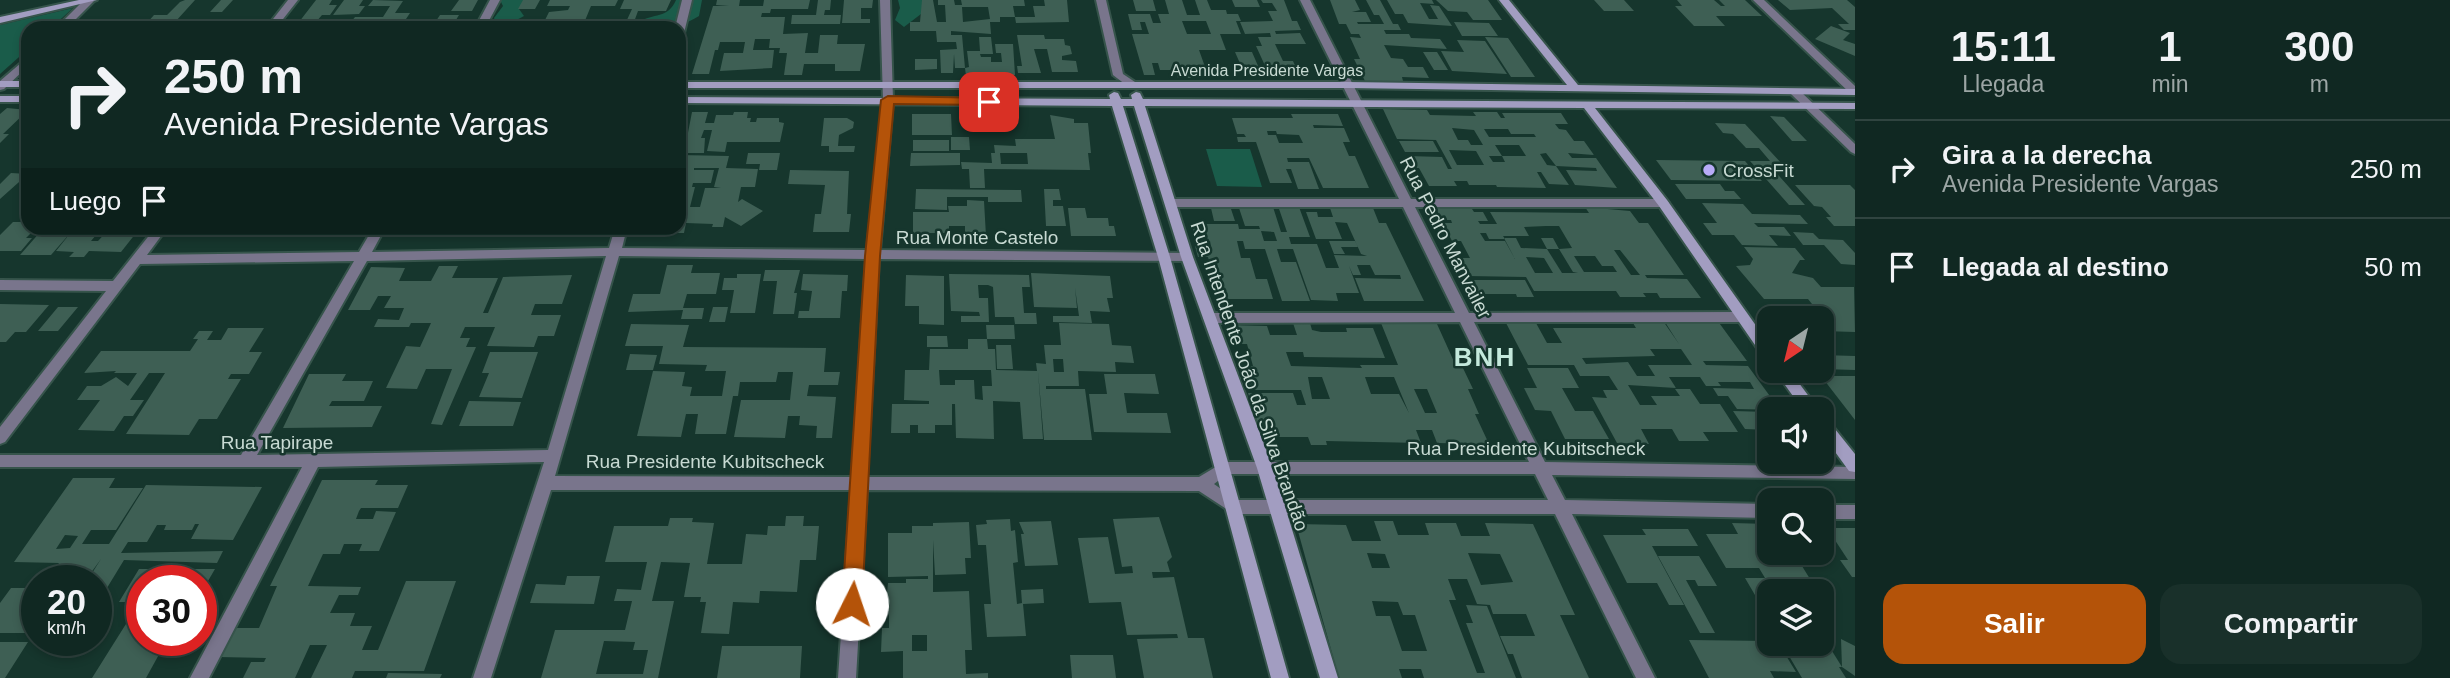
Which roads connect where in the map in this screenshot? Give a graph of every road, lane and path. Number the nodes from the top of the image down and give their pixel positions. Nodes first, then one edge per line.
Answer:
1 (90, 0) edge
2 (293, 0) edge
3 (495, 0) edge
4 (687, 0) edge
5 (885, 0) edge
6 (1101, 0) edge
7 (1305, 0) edge
8 (1504, 0) edge
9 (1758, 0) edge
10 (0, 20) edge
11 (68, 21) edge
12 (276, 21) edge
13 (484, 21) edge
14 (682, 21) edge
15 (21, 66) edge
16 (1115, 81) junction
17 (21, 84) edge
18 (888, 84) junction
19 (1, 85) edge
20 (686, 85) edge
21 (1348, 85) junction
22 (1134, 86) junction
23 (1576, 89) junction
24 (1795, 92) junction
25 (1855, 92) edge
26 (0, 99) edge
27 (21, 99) edge
28 (686, 100) edge
29 (888, 100) junction
30 (1357, 102) junction
31 (1116, 103) junction
32 (1139, 103) junction
33 (1588, 106) junction
34 (1855, 106) edge
35 (1812, 107) junction
36 (1855, 150) edge
37 (1171, 203) junction
38 (1407, 203) junction
39 (1663, 203) junction
40 (156, 235) edge
41 (374, 235) edge
42 (619, 235) edge
43 (613, 252) junction
44 (873, 256) junction
45 (360, 257) junction
46 (1164, 257) junction
47 (1187, 257) junction
48 (137, 260) junction
49 (0, 285) edge
50 (117, 286) junction
51 (1464, 316) junction
52 (1740, 317) junction
53 (1210, 318) junction
54 (1757, 339) edge
55 (1791, 383) edge
56 (1802, 397) edge
57 (0, 438) edge
58 (1834, 438) edge
59 (554, 456) junction
60 (0, 461) edge
61 (245, 461) junction
62 (313, 461) junction
63 (1855, 466) edge
64 (1224, 468) junction
65 (1265, 468) junction
66 (1542, 468) junction
67 (1855, 472) edge
68 (859, 482) junction
69 (544, 483) junction
70 (1202, 484) junction
71 (1277, 506) junction
72 (1234, 507) junction
73 (1561, 507) junction
74 (1757, 511) edge
75 (1834, 512) edge
76 (1855, 512) edge
77 (199, 678) edge
78 (482, 678) edge
79 (847, 678) edge
80 (1280, 678) edge
81 (1329, 678) edge
82 (1646, 678) edge

1 - 10 main road
1 - 11 street
2 - 12 street
3 - 13 street
4 - 14 street
5 - 18 street
6 - 16 street
7 - 21 street, Rua Pedro Manvailer
8 - 23 main road
9 - 25 street
15 - 19 street
16 - 18 main road, Avenida Presidente Vargas
16 - 22 main road, Avenida Presidente Vargas
16 - 31 main road
17 - 19 main road
18 - 20 main road, Avenida Presidente Vargas
18 - 29 street
21 - 22 main road, Avenida Presidente Vargas
21 - 23 main road, Avenida Presidente Vargas
21 - 30 street, Rua Pedro Manvailer
22 - 32 main road, Rua Intendente João da Silva Brandão
23 - 24 main road, Avenida Presidente Vargas
23 - 33 main road
24 - 25 main road, Avenida Presidente Vargas
24 - 35 street
26 - 27 main road
28 - 29 main road, Avenida Presidente Vargas
29 - 31 main road, Avenida Presidente Vargas
29 - 44 street
30 - 32 main road, Avenida Presidente Vargas
30 - 33 main road, Avenida Presidente Vargas
30 - 38 street, Rua Pedro Manvailer
31 - 32 main road, Avenida Presidente Vargas
31 - 46 main road
32 - 37 main road, Rua Intendente João da Silva Brandão
33 - 35 main road, Avenida Presidente Vargas
33 - 39 main road
34 - 35 main road, Avenida Presidente Vargas
35 - 36 street
37 - 38 street
37 - 47 main road, Rua Intendente João da Silva Brandão
38 - 39 street
38 - 51 street, Rua Pedro Manvailer
39 - 52 main road
40 - 48 street
41 - 45 street
42 - 43 street
43 - 44 street, Rua Monte Castelo
43 - 45 street, Rua Monte Castelo
43 - 59 street
44 - 46 street, Rua Monte Castelo
44 - 68 street
45 - 48 street, Rua Monte Castelo
45 - 61 street
46 - 47 street, Rua Monte Castelo
46 - 64 main road
47 - 53 main road, Rua Intendente João da Silva Brandão
48 - 50 street
49 - 50 street
50 - 57 street
51 - 52 street
51 - 53 street
51 - 66 street, Rua Pedro Manvailer
52 - 54 main road
53 - 65 main road, Rua Intendente João da Silva Brandão
55 - 56 main road
58 - 63 main road
59 - 62 street, Rua Tapirape
59 - 69 street
60 - 61 street, Rua Tapirape
61 - 62 street, Rua Tapirape
62 - 77 street
64 - 65 street, Rua Presidente Kubitscheck
64 - 70 street
64 - 72 main road
65 - 66 street, Rua Presidente Kubitscheck
65 - 71 main road, Rua Intendente João da Silva Brandão
66 - 67 street, Rua Presidente Kubitscheck
66 - 73 street, Rua Pedro Manvailer
68 - 69 street, Rua Presidente Kubitscheck
68 - 70 street, Rua Presidente Kubitscheck
68 - 79 street
69 - 78 street
70 - 72 street
71 - 72 street
71 - 73 street
71 - 81 main road, Rua Intendente João da Silva Brandão
72 - 80 main road
73 - 74 street
73 - 82 street, Rua Pedro Manvailer
75 - 76 street

